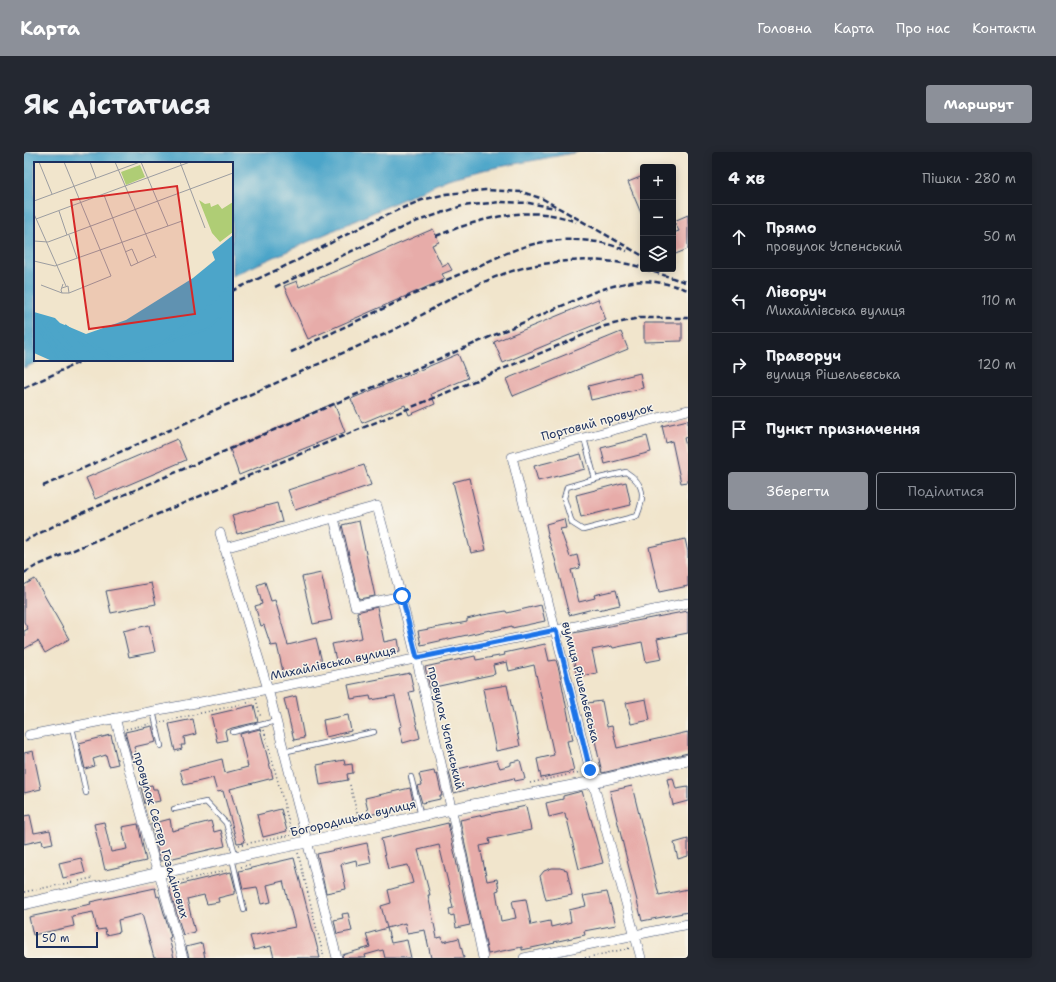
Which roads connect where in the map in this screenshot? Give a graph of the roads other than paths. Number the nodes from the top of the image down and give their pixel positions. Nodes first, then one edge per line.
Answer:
1 (688, 410) edge
2 (584, 438) junction
3 (512, 457) joint
4 (595, 479) junction
5 (334, 518) junction
6 (220, 533) dead end
7 (224, 548) junction
8 (402, 596) junction
9 (688, 603) edge
10 (556, 630) junction
11 (417, 658) junction
12 (268, 689) junction
13 (153, 711) junction
14 (115, 718) junction
15 (276, 722) junction
16 (72, 727) junction
17 (233, 732) dead end
18 (374, 732) dead end
19 (29, 736) dead end
20 (161, 746) dead end
21 (284, 752) junction
22 (688, 760) edge
23 (411, 777) dead end
24 (593, 782) junction
25 (86, 794) dead end
26 (452, 809) junction
27 (174, 810) dead end
28 (421, 816) junction
29 (307, 842) junction
30 (234, 858) junction
31 (160, 873) junction
32 (24, 904) edge
33 (244, 910) dead end
34 (688, 924) edge
35 (635, 935) junction
36 (183, 958) edge
37 (337, 958) edge
38 (483, 958) edge
39 (524, 958) edge
40 (641, 958) edge

1 - 2 street, Портовий провулок
2 - 3 street, Портовий провулок
2 - 4 lane
3 - 10 street, вулиця Рішельєвська
4 - 4 lane
5 - 7 street
5 - 8 street, провулок Успенський
5 - 8 street
6 - 7 street
7 - 12 street
8 - 11 street, провулок Успенський
9 - 10 street, Михайлівська вулиця
10 - 11 street, Михайлівська вулиця
10 - 24 street, вулиця Рішельєвська
11 - 12 street, Михайлівська вулиця
11 - 26 street, провулок Успенський
12 - 13 street, Михайлівська вулиця
12 - 15 street
13 - 14 street, Михайлівська вулиця
13 - 20 lane
14 - 16 street, Михайлівська вулиця
14 - 31 street, провулок Сестер Гозадінових
15 - 17 lane
15 - 21 street
16 - 19 street, Михайлівська вулиця
16 - 25 lane
18 - 21 lane
21 - 29 street
22 - 24 street, Богородицька вулиця
23 - 28 lane
24 - 26 street, Богородицька вулиця
24 - 35 street, вулиця Рішельєвська
26 - 28 street, Богородицька вулиця
26 - 38 street, провулок Успенський
27 - 30 lane
28 - 29 street, Богородицька вулиця
29 - 30 street, Богородицька вулиця
29 - 37 street
30 - 31 street, Богородицька вулиця
30 - 33 lane
31 - 32 street, Богородицька вулиця
31 - 36 street, провулок Сестер Гозадінових
34 - 35 street
35 - 39 street
35 - 40 street, вулиця Рішельєвська

